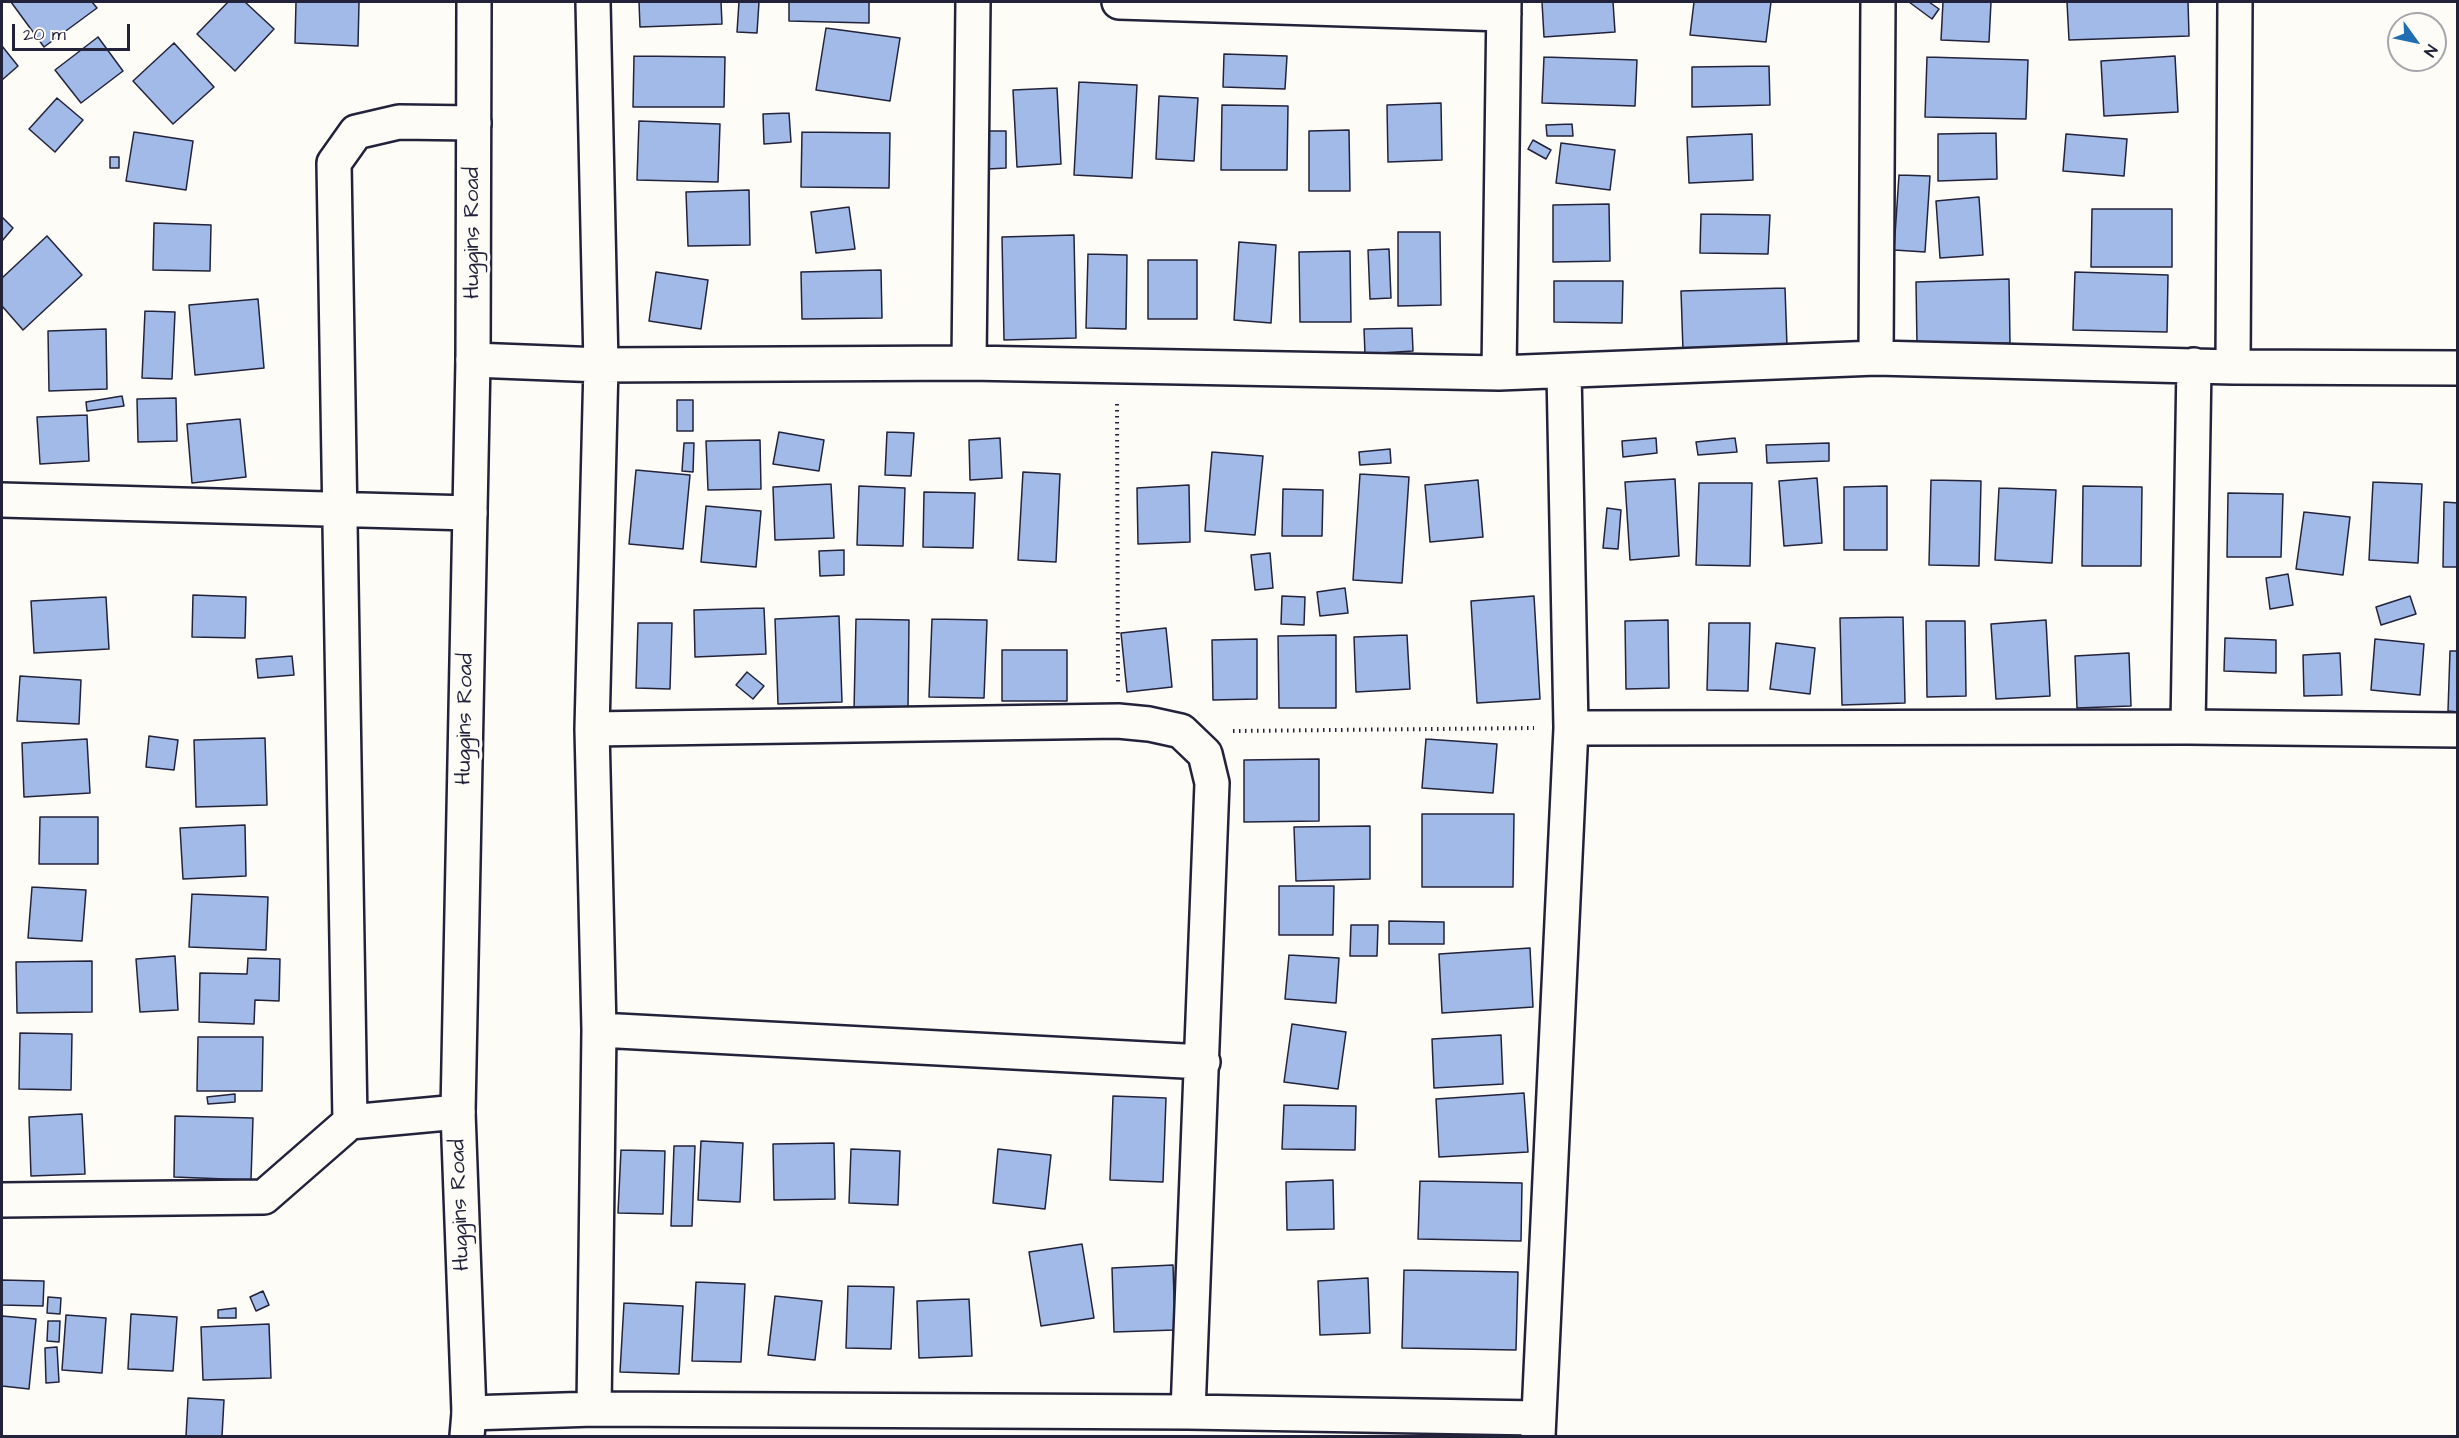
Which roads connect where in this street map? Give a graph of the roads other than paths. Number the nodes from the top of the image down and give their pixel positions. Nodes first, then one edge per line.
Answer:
1 (474, 2) edge
2 (593, 2) edge
3 (973, 2) edge
4 (1119, 2) edge
5 (1878, 2) edge
6 (2235, 2) edge
7 (1504, 8) edge
8 (474, 123) junction
9 (1876, 358) junction
10 (473, 360) junction
11 (969, 363) junction
12 (601, 365) junction
13 (2194, 365) junction
14 (2233, 367) junction
15 (2457, 368) edge
16 (1564, 371) junction
17 (1499, 373) junction
18 (2, 500) edge
19 (340, 510) junction
20 (470, 513) junction
21 (2188, 727) junction
22 (1571, 728) junction
23 (592, 729) junction
24 (2457, 730) edge
25 (598, 1030) junction
26 (1203, 1062) junction
27 (458, 1112) junction
28 (350, 1122) junction
29 (2, 1200) edge
30 (594, 1409) junction
31 (1188, 1412) junction
32 (468, 1425) edge
33 (1537, 1427) edge

1 - 8 street, Huggins Road
2 - 12 street
3 - 11 street
4 - 7 street
5 - 9 street
6 - 14 street
7 - 17 street
8 - 10 street, Huggins Road
8 - 19 street
9 - 13 street
9 - 16 street
10 - 12 street
10 - 20 street, Huggins Road
11 - 12 street
11 - 17 street
12 - 23 street
13 - 14 street
13 - 21 street
14 - 15 street
16 - 17 street
16 - 22 street
18 - 19 street
19 - 20 street
19 - 28 street
20 - 27 street, Huggins Road
21 - 22 street
21 - 24 street
22 - 33 street
23 - 25 street
23 - 26 street
25 - 26 street
25 - 30 street
26 - 31 street
27 - 28 street
27 - 32 street, Huggins Road
28 - 29 street
30 - 31 street
30 - 32 street
31 - 33 street

